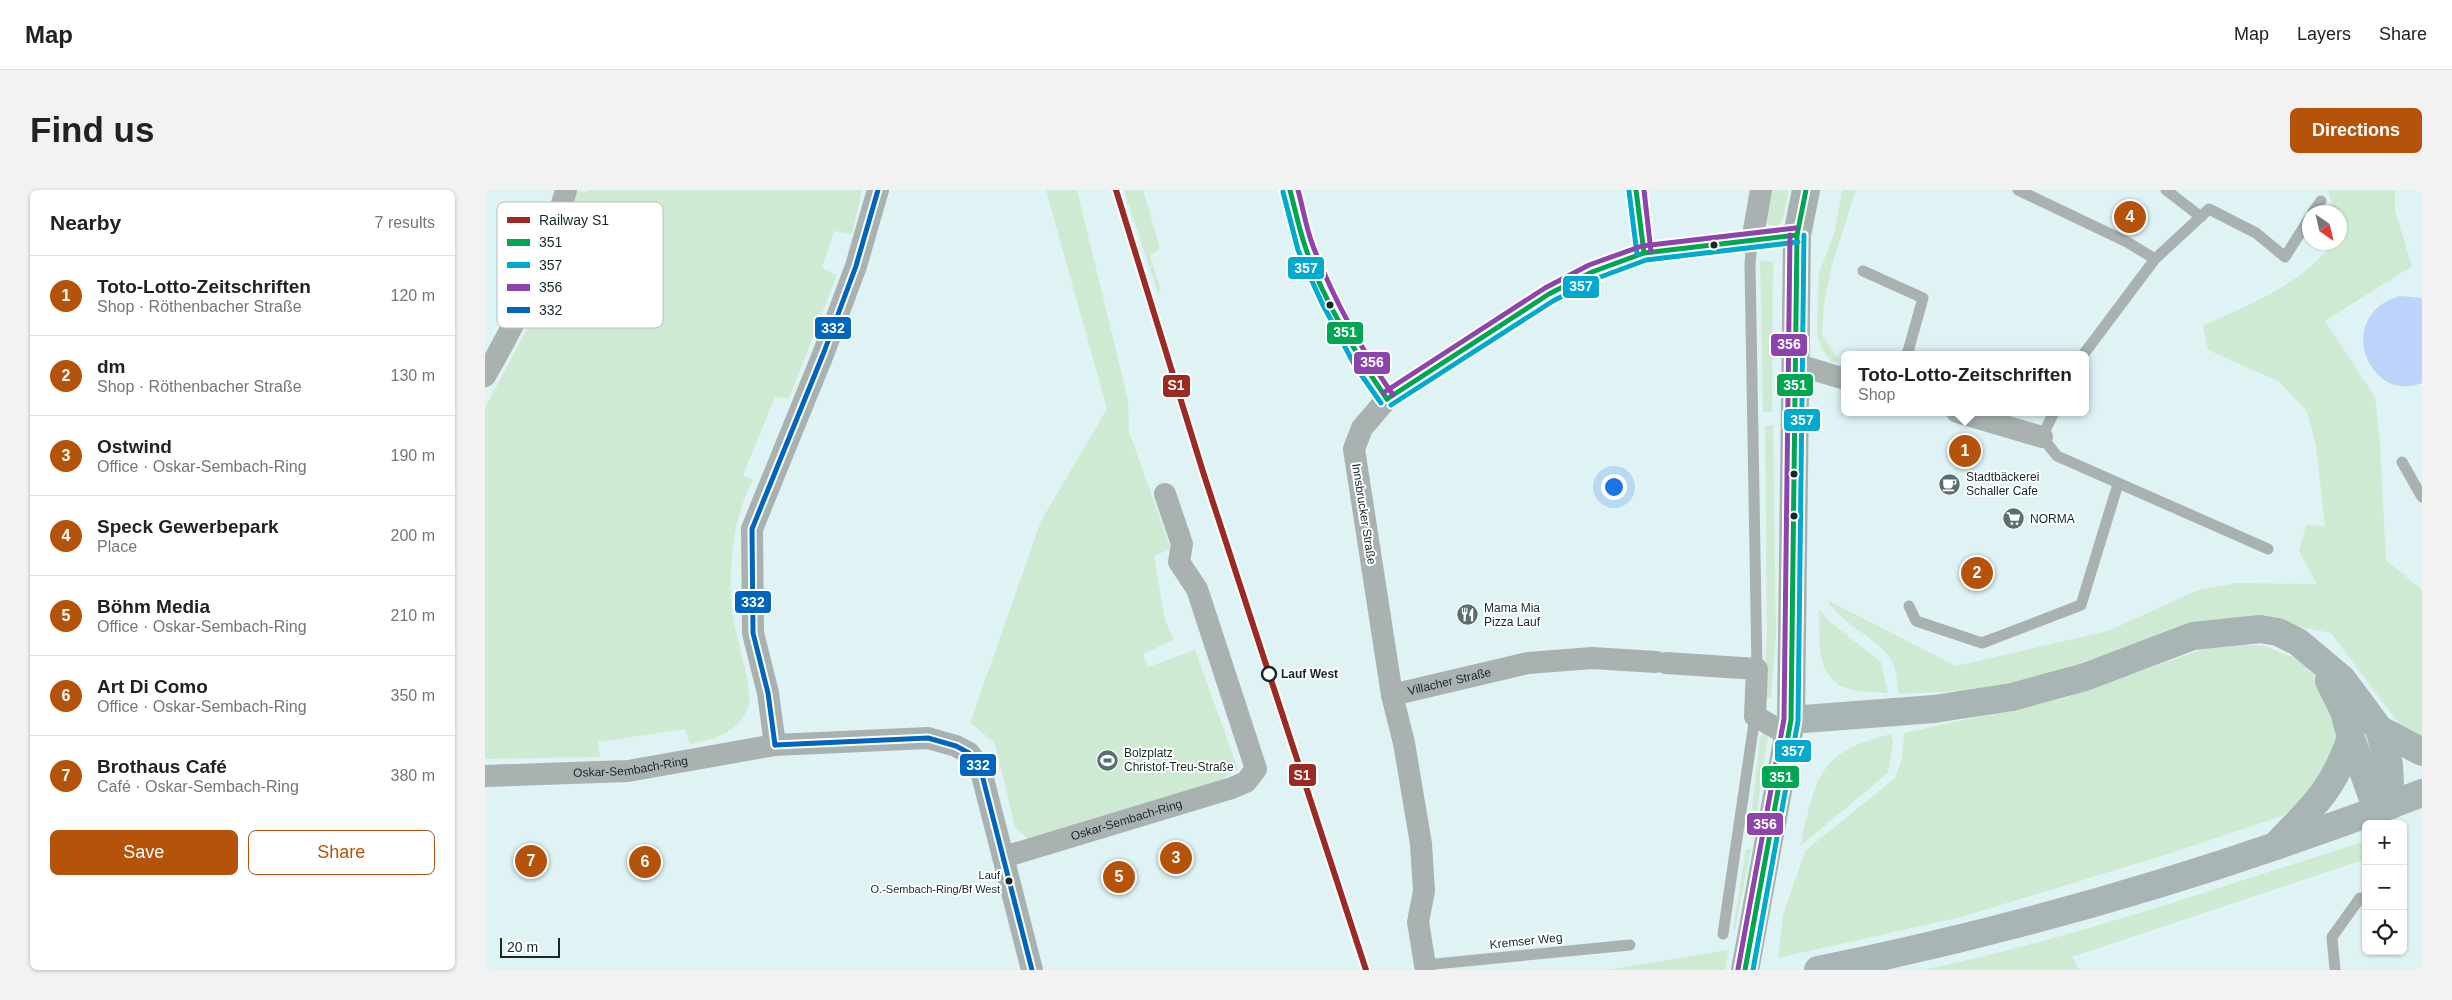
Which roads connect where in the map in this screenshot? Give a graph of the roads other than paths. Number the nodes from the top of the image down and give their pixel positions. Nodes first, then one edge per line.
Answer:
1 (566, 190) edge
2 (878, 190) edge
3 (1290, 190) edge
4 (1636, 190) edge
5 (1761, 190) edge
6 (1806, 190) edge
7 (2018, 190) edge
8 (2167, 190) edge
9 (2321, 201) dead end
10 (562, 202) edge
11 (2318, 205) edge
12 (2201, 217) junction
13 (2302, 230) edge
14 (1797, 235) junction
15 (1752, 241) junction
16 (1644, 253) junction
17 (2155, 260) junction
18 (1863, 272) dead end
19 (510, 328) edge
20 (1908, 351) edge
21 (2086, 351) edge
22 (1795, 364) junction
23 (485, 376) edge
24 (1841, 377) edge
25 (1387, 399) junction
26 (1971, 416) edge
27 (2052, 416) edge
28 (2042, 437) junction
29 (2402, 462) dead end
30 (2118, 484) junction
31 (1165, 494) dead end
32 (2422, 497) edge
33 (2268, 549) dead end
34 (1909, 606) dead end
35 (2315, 656) junction
36 (1757, 669) junction
37 (1392, 695) junction
38 (1755, 716) junction
39 (1790, 727) junction
40 (2379, 729) junction
41 (2351, 738) junction
42 (775, 746) junction
43 (2422, 752) edge
44 (485, 776) edge
45 (2422, 793) edge
46 (2384, 808) junction
47 (2275, 846) junction
48 (1004, 857) junction
49 (2361, 898) dead end
50 (1723, 934) dead end
51 (1630, 945) dead end
52 (1746, 961) edge
53 (1425, 965) joint
54 (1032, 970) edge
55 (1818, 970) edge
56 (2335, 970) edge

1 - 10 street
2 - 42 street
3 - 25 street
4 - 16 street
5 - 15 street
6 - 14 main road
7 - 17 lane
8 - 12 lane
9 - 11 lane
12 - 13 lane
12 - 17 lane
14 - 15 street, Innsbrucker Straße
14 - 22 main road
15 - 16 street, Innsbrucker Straße
15 - 36 lane
16 - 25 street, Innsbrucker Straße
17 - 21 lane
18 - 20 lane
19 - 23 street
22 - 24 street
22 - 39 main road
25 - 37 street, Innsbrucker Straße
26 - 28 street
27 - 28 lane
28 - 30 lane
29 - 32 lane
30 - 33 lane
30 - 34 lane
31 - 48 street, Oskar-Sembach-Ring
35 - 39 main road
35 - 40 main road
35 - 41 main road
36 - 37 street, Villacher Straße
36 - 38 street
37 - 53 street, Innsbrucker Straße
38 - 39 street
38 - 50 lane
39 - 52 main road
40 - 43 main road
40 - 46 main road
41 - 46 main road
41 - 47 main road
42 - 44 street, Oskar-Sembach-Ring
42 - 48 street, Oskar-Sembach-Ring
45 - 46 main road
46 - 47 main road
47 - 55 main road
48 - 54 street
49 - 56 lane
51 - 53 lane, Kremser Weg

